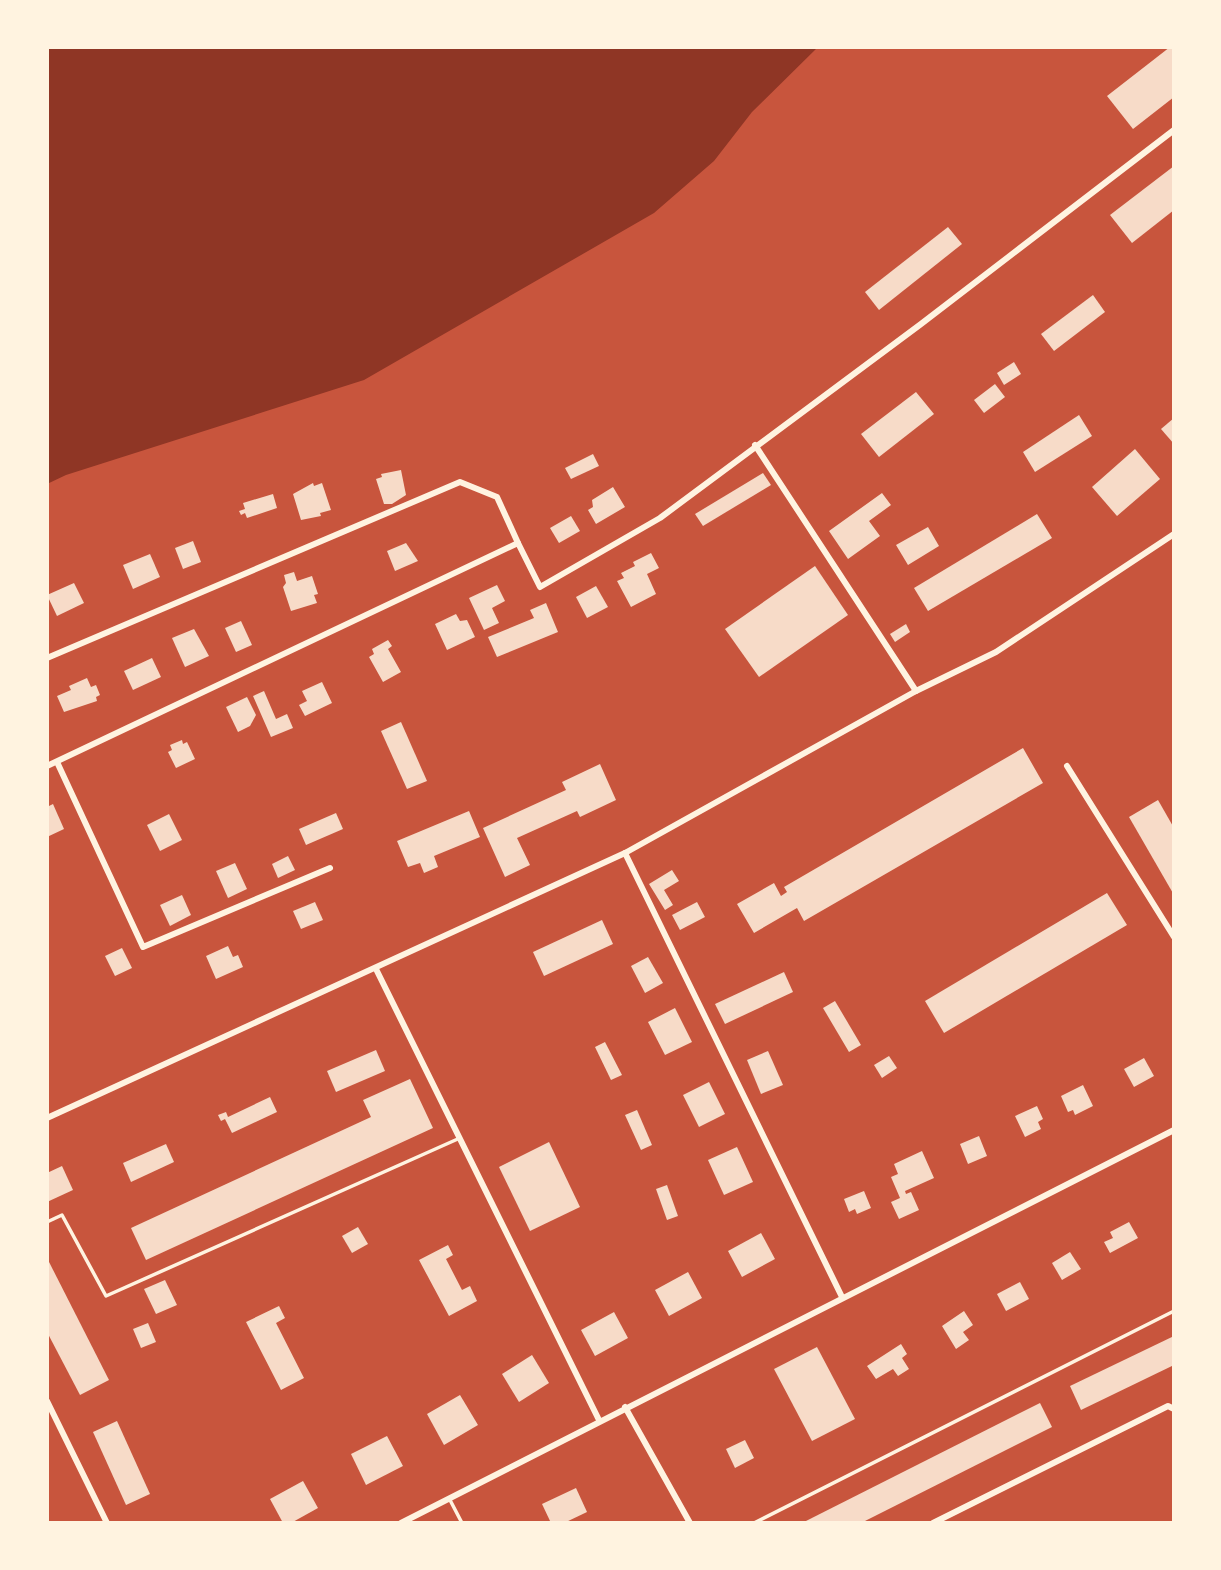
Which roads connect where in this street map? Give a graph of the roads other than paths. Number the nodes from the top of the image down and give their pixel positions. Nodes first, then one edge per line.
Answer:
1 (1174, 130) edge
2 (755, 444) junction
3 (1174, 534) edge
4 (518, 543) junction
5 (47, 658) edge
6 (916, 691) junction
7 (57, 762) junction
8 (47, 766) edge
9 (1068, 766) dead end
10 (625, 853) junction
11 (330, 868) dead end
12 (1174, 937) edge
13 (376, 969) junction
14 (47, 1118) edge
15 (1174, 1130) edge
16 (460, 1138) junction
17 (47, 1222) edge
18 (842, 1297) junction
19 (1174, 1311) edge
20 (47, 1401) edge
21 (625, 1407) junction
22 (1174, 1409) edge
23 (600, 1420) junction
24 (449, 1498) junction
25 (107, 1523) edge
26 (401, 1523) edge
27 (462, 1523) edge
28 (690, 1523) edge
29 (754, 1523) edge
30 (933, 1523) edge

1 - 2 street
2 - 4 street
2 - 6 street
3 - 6 street
4 - 5 street
4 - 7 street
6 - 10 street
7 - 8 street
7 - 11 street
9 - 12 street
10 - 13 street
10 - 18 street
13 - 14 street
13 - 16 street
15 - 18 street
16 - 17 lane
16 - 23 street
18 - 21 street
19 - 29 lane
20 - 25 street
21 - 23 street
21 - 28 street
22 - 30 street
23 - 24 street
24 - 26 street
24 - 27 lane

